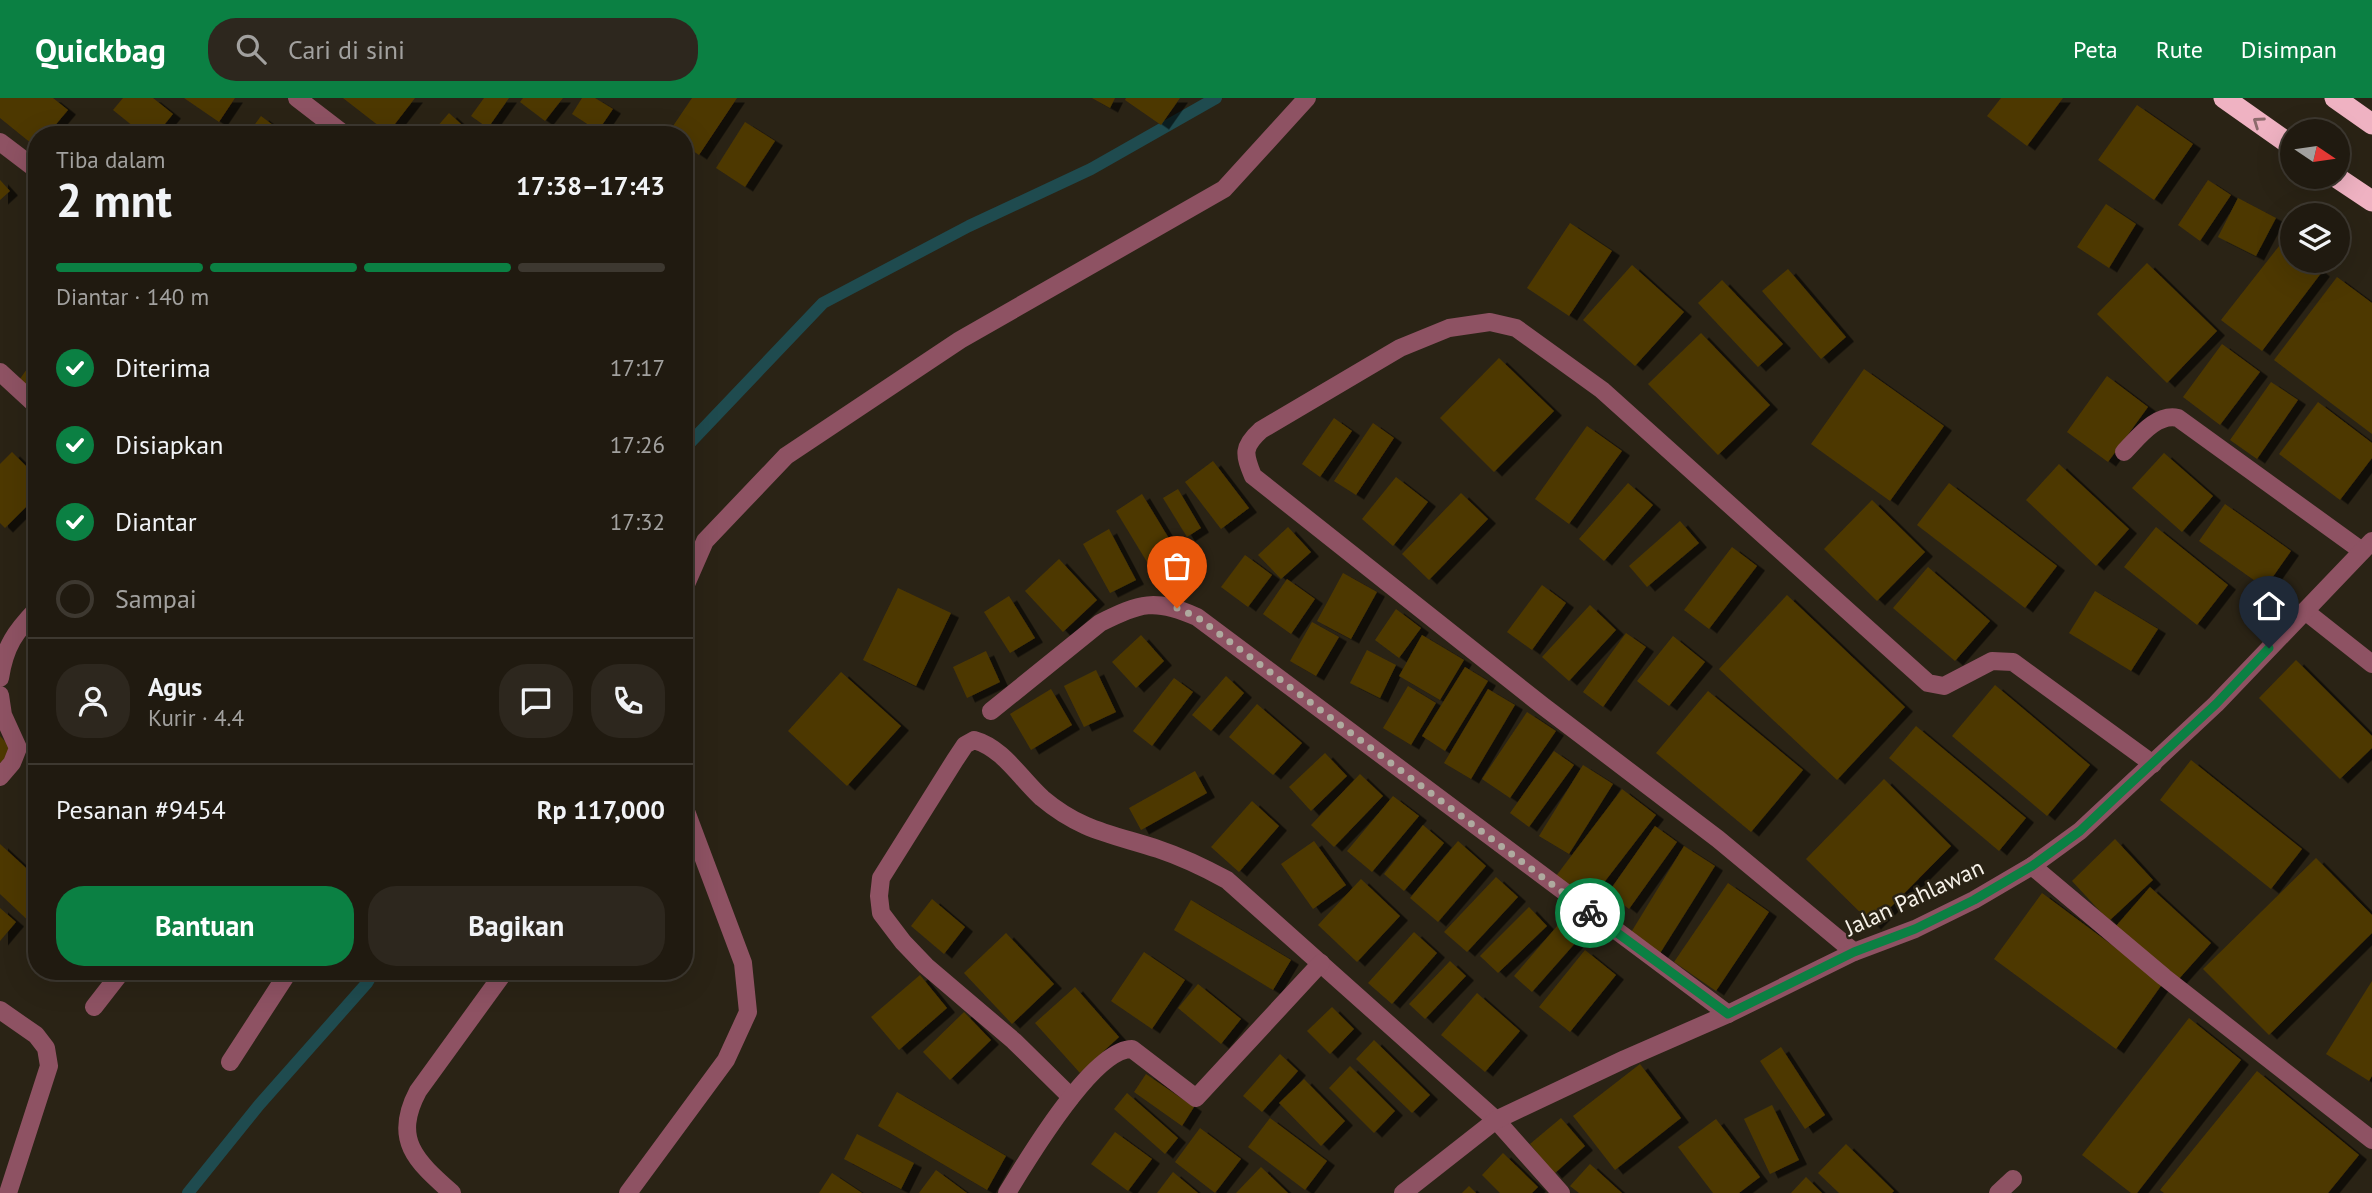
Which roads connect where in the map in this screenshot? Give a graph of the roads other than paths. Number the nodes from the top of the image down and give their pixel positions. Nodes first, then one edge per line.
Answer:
1 (297, 98) edge
2 (1307, 98) edge
3 (2224, 98) edge
4 (2336, 98) edge
5 (2372, 124) edge
6 (333, 126) edge
7 (2280, 138) edge
8 (0, 142) edge
9 (28, 163) edge
10 (2350, 186) edge
11 (2372, 201) edge
12 (0, 372) edge
13 (28, 398) edge
14 (2124, 452) dead end
15 (2367, 546) edge
16 (693, 568) edge
17 (2305, 611) junction
18 (28, 618) edge
19 (2372, 664) edge
20 (1, 669) edge
21 (0, 695) edge
22 (991, 711) dead end
23 (2153, 764) junction
24 (0, 777) edge
25 (693, 830) edge
26 (2032, 866) junction
27 (1854, 952) junction
28 (1321, 964) junction
29 (115, 980) edge
30 (283, 980) edge
31 (498, 980) edge
32 (94, 1007) dead end
33 (0, 1010) edge
34 (1728, 1014) junction
35 (230, 1062) dead end
36 (1071, 1097) junction
37 (1496, 1120) junction
38 (2372, 1140) edge
39 (2013, 1179) dead end
40 (8, 1193) edge
41 (452, 1193) edge
42 (628, 1193) edge
43 (1007, 1193) edge
44 (1403, 1193) edge
45 (1561, 1193) edge
46 (1998, 1193) edge

1 - 6 street
2 - 16 street
7 -> 3 highway
4 - 5 highway
8 - 9 street
10 - 11 highway
12 - 13 street
14 - 15 street
15 - 17 street, Jalan Pahlawan
17 - 19 street
17 - 23 street, Jalan Pahlawan
18 - 20 street
21 - 24 street
22 - 34 street
23 - 26 street, Jalan Pahlawan
23 - 27 street
25 - 42 street
26 - 27 street, Jalan Pahlawan
26 - 38 street
27 - 34 street, Jalan Pahlawan
28 - 36 street
28 - 36 street
28 - 37 street
29 - 32 street
30 - 35 street
31 - 41 street
33 - 40 street
34 - 37 street, Jalan Pahlawan
36 - 43 street
37 - 44 street, Jalan Pahlawan
37 - 45 street
39 - 46 street

